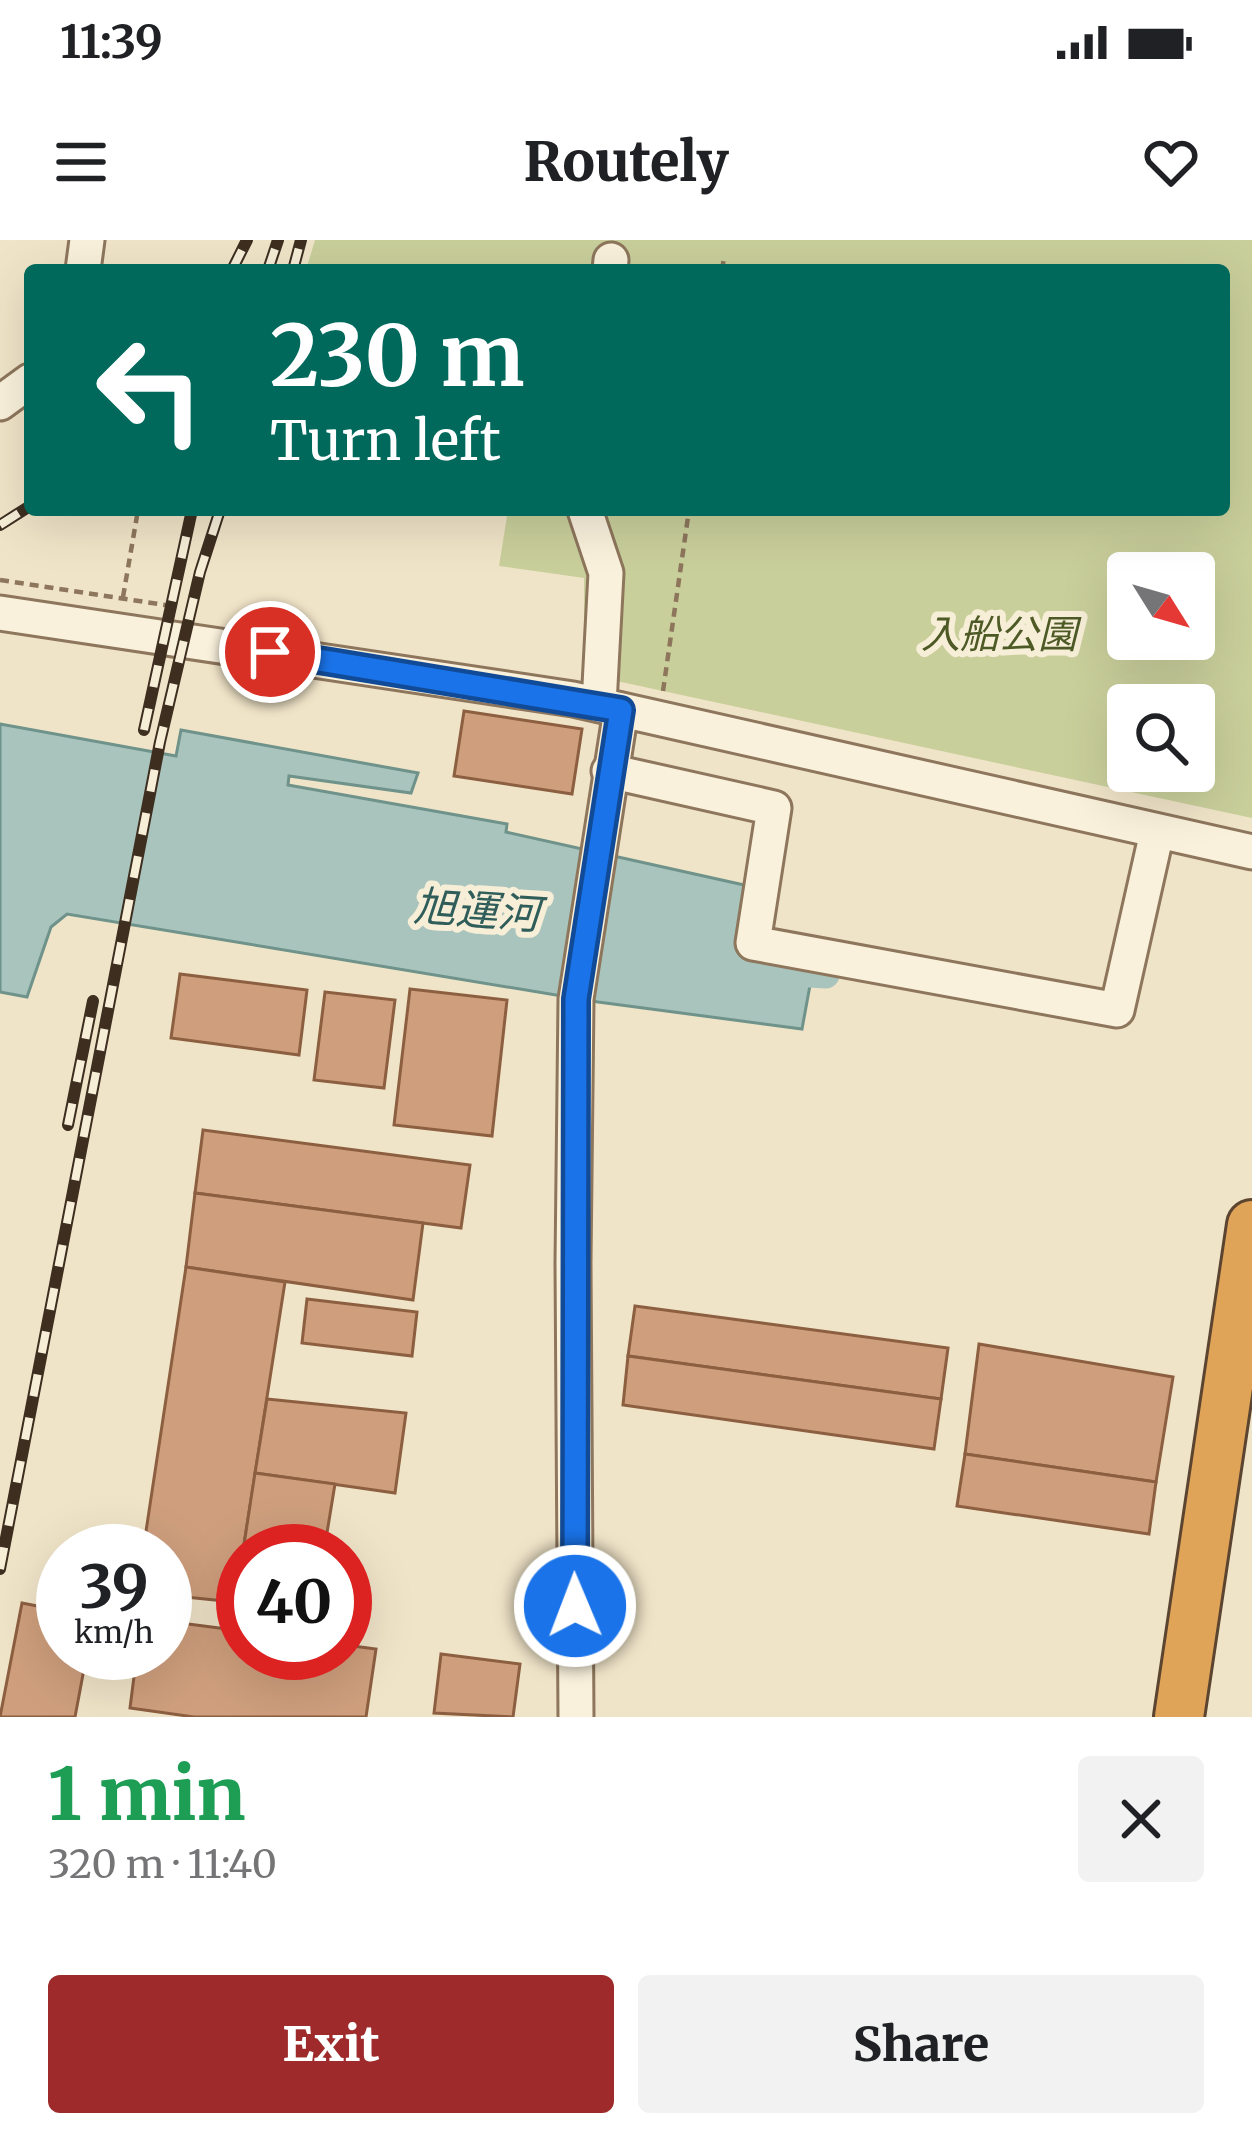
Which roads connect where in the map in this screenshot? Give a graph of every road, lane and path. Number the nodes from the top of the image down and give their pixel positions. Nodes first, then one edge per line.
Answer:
1 (724, 258) dead end
2 (723, 264) edge
3 (137, 516) edge
4 (587, 516) edge
5 (688, 516) edge
6 (123, 597) dead end
7 (0, 613) edge
8 (662, 697) dead end
9 (610, 707) junction
10 (609, 771) junction
11 (1156, 832) junction
12 (1252, 851) edge
13 (1252, 1225) edge
14 (576, 1717) edge
15 (1179, 1717) edge

1 - 2 path
3 - 6 path
4 - 9 street
5 - 8 path
7 - 9 street
9 - 10 street
9 - 11 street
10 - 11 street
10 - 14 street
11 - 12 street
13 - 15 highway

